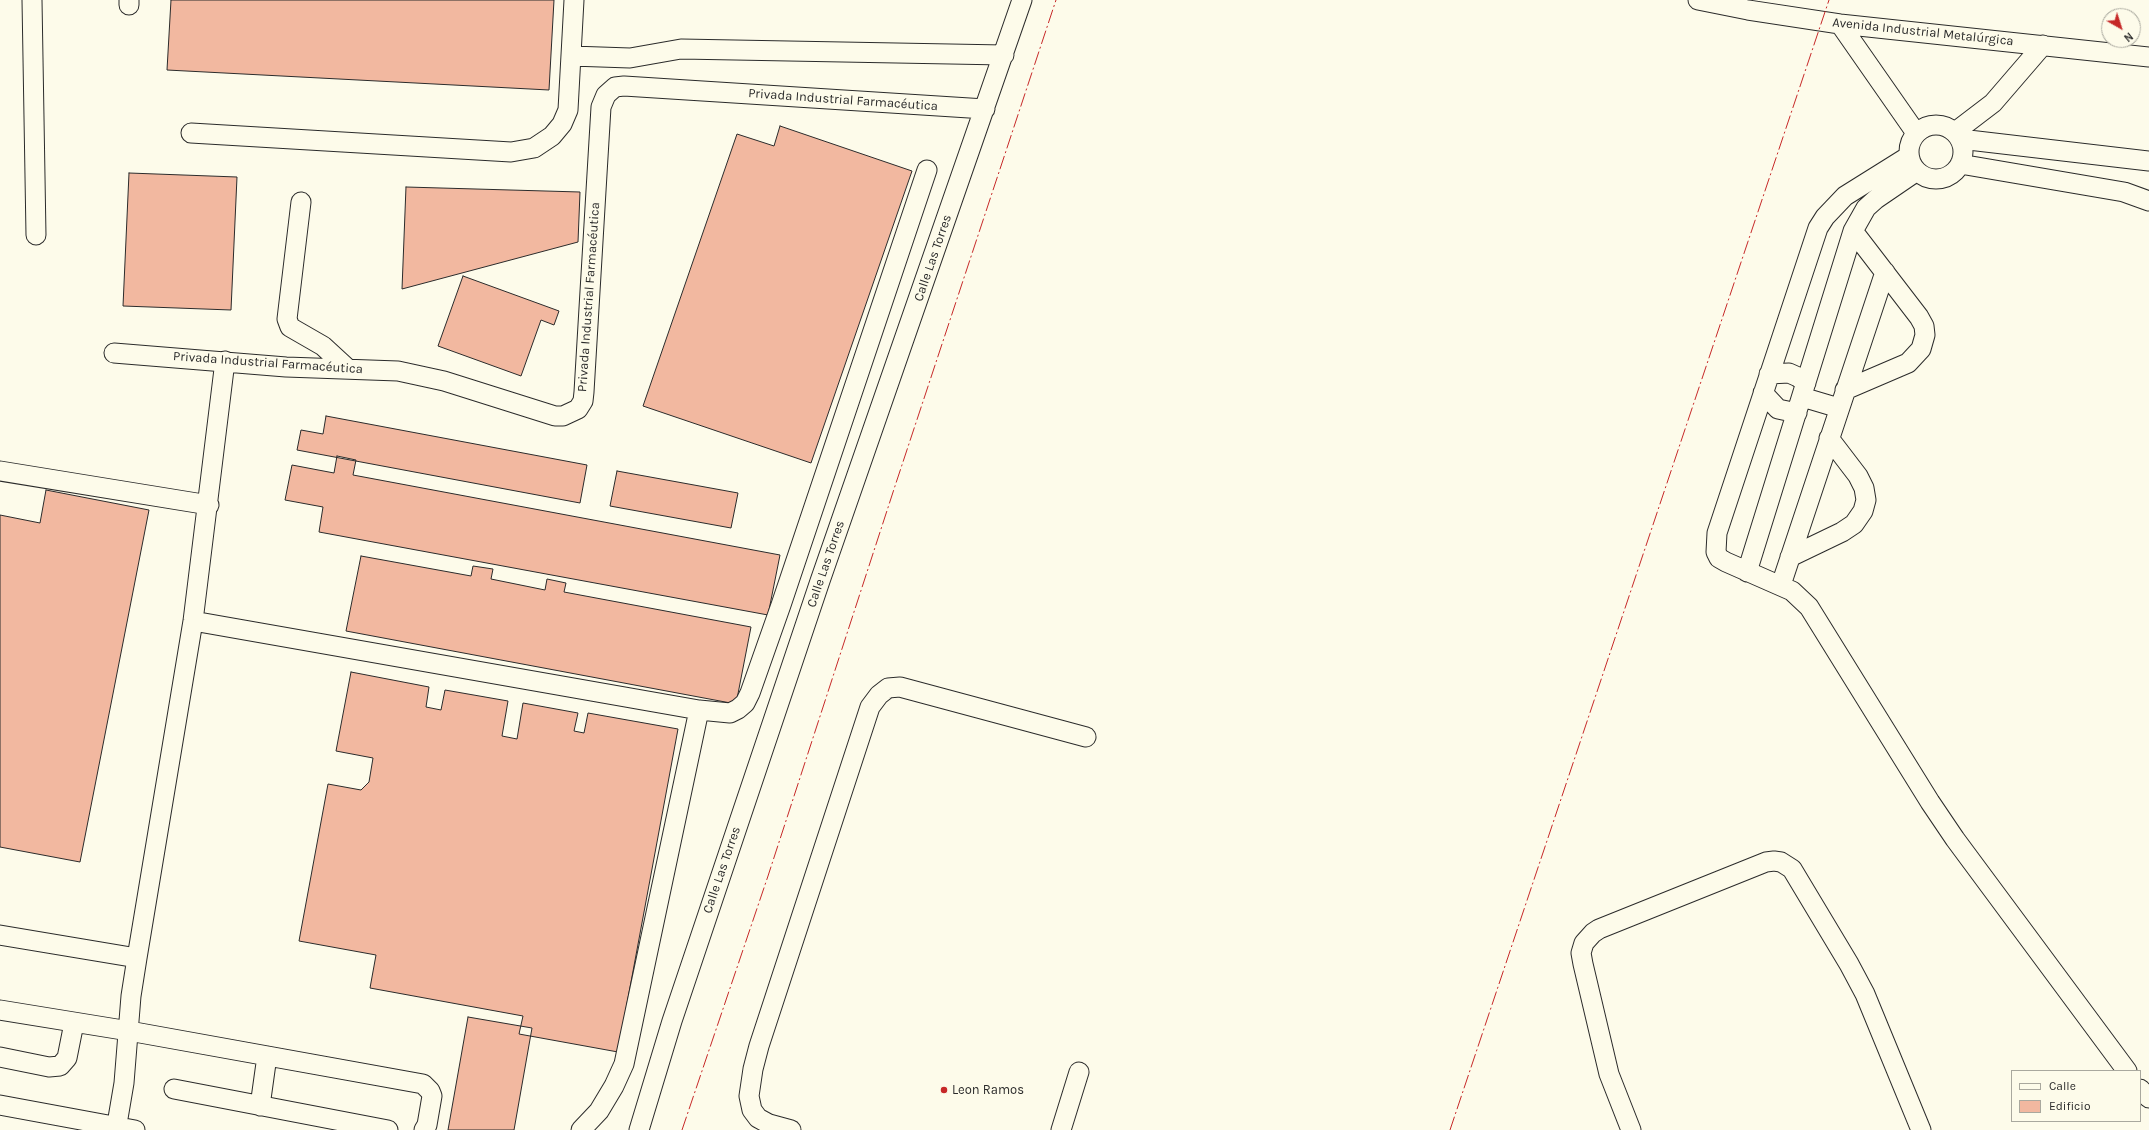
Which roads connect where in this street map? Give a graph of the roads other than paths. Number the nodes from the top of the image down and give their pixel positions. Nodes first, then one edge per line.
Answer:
1 (32, 0) edge
2 (574, 0) edge
3 (1022, 0) edge
4 (1698, 0) edge
5 (1840, 24) junction
6 (2043, 45) junction
7 (1004, 55) junction
8 (571, 56) junction
9 (2149, 57) edge
10 (985, 109) junction
11 (191, 133) dead end
12 (1916, 133) junction
13 (1957, 135) junction
14 (2149, 161) edge
15 (1913, 164) junction
16 (1960, 164) junction
17 (927, 170) dead end
18 (2149, 201) edge
19 (301, 202) dead end
20 (1853, 231) junction
21 (36, 235) dead end
22 (1885, 272) junction
23 (114, 353) dead end
24 (225, 361) junction
25 (348, 369) junction
26 (1770, 374) junction
27 (1845, 390) junction
28 (1763, 393) junction
29 (1801, 398) junction
30 (1839, 408) junction
31 (1829, 438) junction
32 (0, 472) edge
33 (209, 505) junction
34 (1790, 557) junction
35 (1747, 572) junction
36 (1781, 585) junction
37 (193, 622) junction
38 (699, 710) junction
39 (1086, 737) dead end
40 (0, 935) edge
41 (137, 958) junction
42 (0, 1010) edge
43 (74, 1023) junction
44 (129, 1031) junction
45 (267, 1056) junction
46 (0, 1057) edge
47 (2126, 1070) edge
48 (1079, 1072) dead end
49 (174, 1089) dead end
50 (2141, 1090) edge
51 (2149, 1098) edge
52 (0, 1105) edge
53 (260, 1106) junction
54 (116, 1128) edge
55 (135, 1130) edge
56 (388, 1130) edge
57 (424, 1130) edge
58 (580, 1130) edge
59 (639, 1130) edge
60 (791, 1130) edge
61 (1061, 1130) edge
62 (1630, 1130) edge
63 (1921, 1130) edge

1 - 21 street
2 - 8 street
3 - 7 street, Calle Las Torres
4 - 5 street, Avenida Industrial Metalúrgica
5 - 6 street, Avenida Industrial Metalúrgica
5 - 12 street
6 - 9 street, Avenida Industrial Metalúrgica
6 - 13 street
7 - 8 street
7 - 10 street, Calle Las Torres
8 - 11 street
10 - 25 street, Privada Industrial Farmacéutica
10 - 59 street, Calle Las Torres
12 - 13 street
12 - 15 street
13 - 14 street
13 - 16 street
15 - 16 street
15 - 20 street
15 - 26 street
16 - 18 street
17 - 38 street
19 - 25 street
20 - 22 street
20 - 29 street
22 - 27 street
22 - 27 street
23 - 24 street, Privada Industrial Farmacéutica
24 - 25 street, Privada Industrial Farmacéutica
24 - 33 street
26 - 28 street
26 - 29 street
27 - 30 street
28 - 29 street
28 - 35 street
29 - 30 street
29 - 35 street
30 - 31 street
31 - 34 street
31 - 34 street
32 - 33 street
33 - 37 street
34 - 36 street
35 - 36 street
36 - 47 street
37 - 38 street
37 - 41 street
38 - 58 street
39 - 60 street
40 - 41 street
41 - 44 street
42 - 43 street
43 - 44 street
43 - 46 street
44 - 45 street
44 - 54 street
45 - 53 street
45 - 57 street
48 - 61 street
49 - 53 street
50 - 51 street
52 - 54 street
53 - 56 street
54 - 55 street
62 - 63 street

